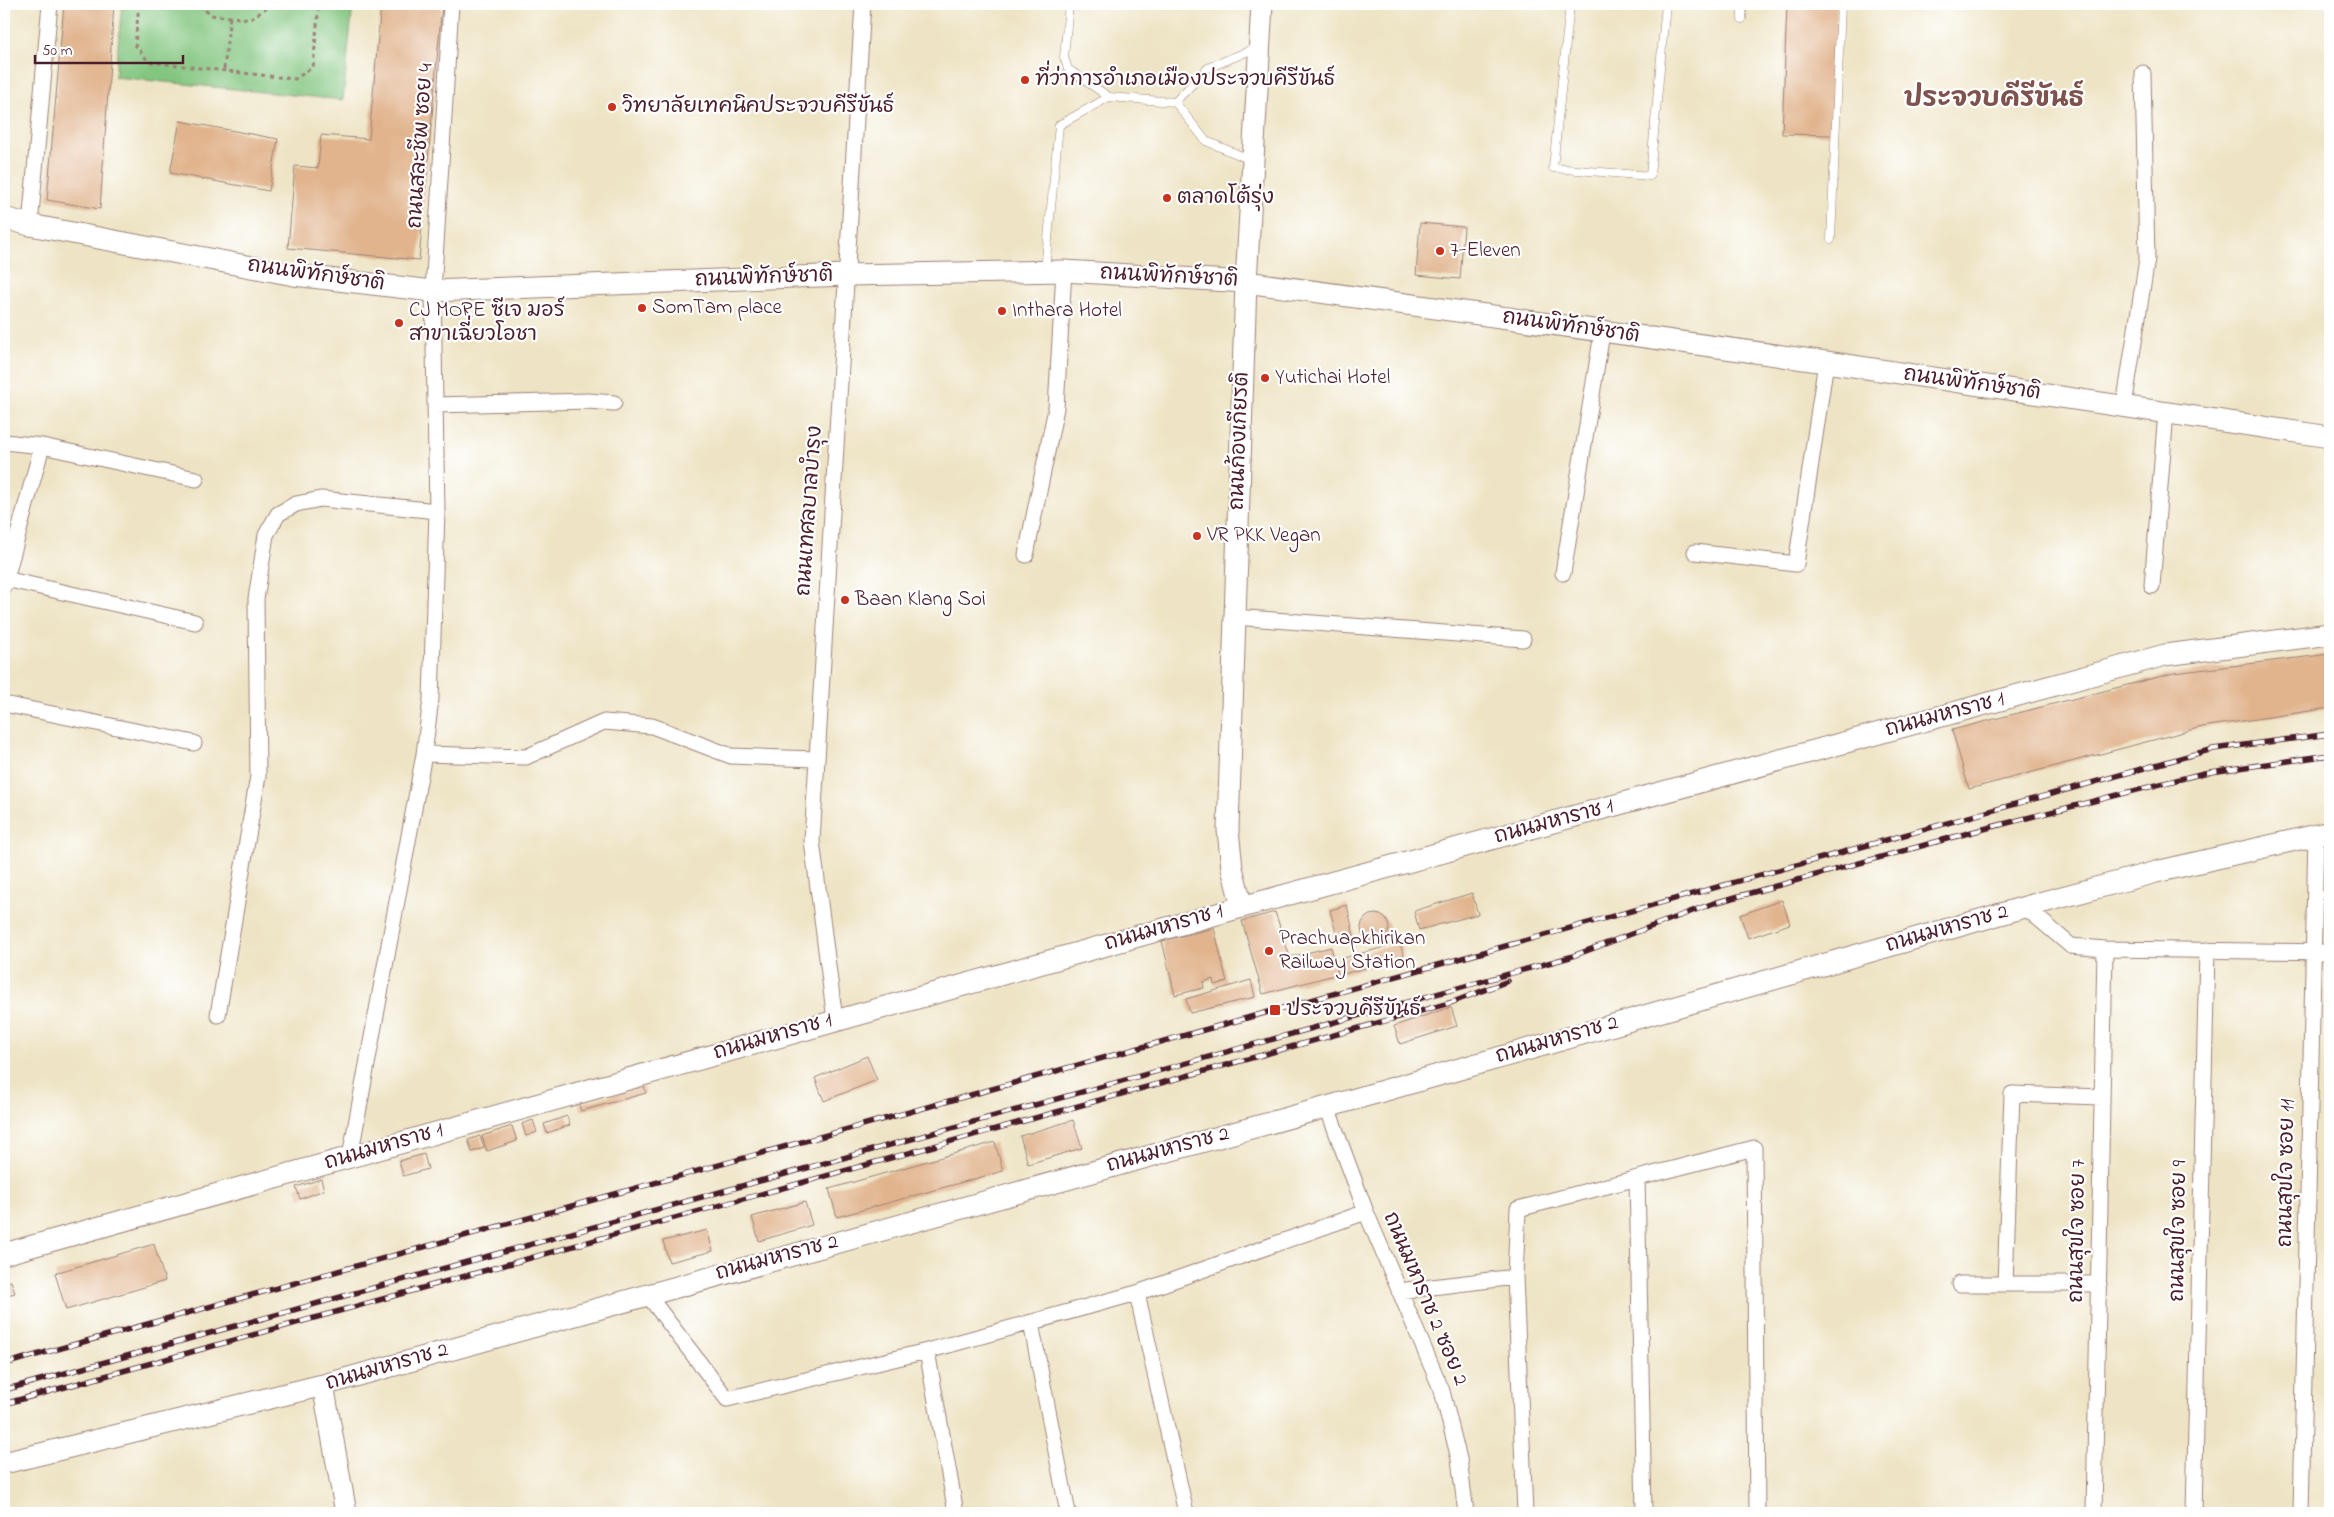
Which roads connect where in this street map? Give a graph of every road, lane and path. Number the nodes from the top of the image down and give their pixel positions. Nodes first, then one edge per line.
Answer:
1 (50, 4) edge
2 (139, 4) edge
3 (200, 4) edge
4 (267, 4) edge
5 (319, 4) edge
6 (451, 4) edge
7 (863, 4) edge
8 (1069, 4) edge
9 (1262, 4) edge
10 (1570, 4) edge
11 (1666, 4) edge
12 (1742, 4) edge
13 (1841, 4) edge
14 (230, 16) junction
15 (1742, 19) dead end
16 (1260, 46) junction
17 (224, 70) junction
18 (2144, 73) dead end
19 (1109, 97) junction
20 (1174, 102) junction
21 (1252, 161) junction
22 (4, 218) edge
23 (30, 225) junction
24 (1831, 239) dead end
25 (1054, 272) junction
26 (846, 275) junction
27 (1246, 282) junction
28 (433, 291) junction
29 (1602, 333) junction
30 (1826, 362) junction
31 (614, 403) dead end
32 (435, 405) junction
33 (2124, 406) junction
34 (2166, 412) junction
35 (2330, 436) edge
36 (4, 442) edge
37 (42, 446) junction
38 (196, 480) dead end
39 (438, 512) junction
40 (1696, 552) dead end
41 (1026, 556) dead end
42 (1563, 573) dead end
43 (5, 583) edge
44 (2152, 586) dead end
45 (1234, 617) junction
46 (194, 622) dead end
47 (2330, 634) edge
48 (1524, 639) dead end
49 (4, 704) edge
50 (194, 742) dead end
51 (424, 754) junction
52 (816, 759) junction
53 (2323, 833) edge
54 (1242, 907) junction
55 (2025, 907) junction
56 (2105, 949) junction
57 (2207, 950) junction
58 (2314, 952) junction
59 (2330, 952) edge
60 (218, 1014) dead end
61 (835, 1020) junction
62 (2102, 1097) junction
63 (1327, 1106) junction
64 (350, 1157) junction
65 (1637, 1178) junction
66 (1366, 1212) junction
67 (4, 1254) edge
68 (1515, 1277) junction
69 (1960, 1284) dead end
70 (2005, 1284) junction
71 (2099, 1284) junction
72 (1399, 1290) junction
73 (1137, 1293) junction
74 (647, 1294) junction
75 (1031, 1323) junction
76 (927, 1350) junction
77 (324, 1385) junction
78 (5, 1466) edge
79 (346, 1513) edge
80 (956, 1513) edge
81 (1068, 1513) edge
82 (1186, 1513) edge
83 (1466, 1513) edge
84 (1525, 1513) edge
85 (1644, 1513) edge
86 (1757, 1513) edge
87 (2094, 1513) edge
88 (2194, 1513) edge
89 (2301, 1513) edge

1 - 23 street
2 - 17 path
3 - 14 path
4 - 14 path
5 - 17 path
6 - 28 street, ถนนสละชีพ ซอย 4
7 - 26 street, ถนนเทศลบาลบำรุง
8 - 19 lane
9 - 16 street, ถนนก้องเกียรติ
10 - 11 lane
12 - 15 lane
13 - 24 lane
14 - 17 path
16 - 20 lane
16 - 21 street, ถนนก้องเกียรติ
18 - 33 street
19 - 20 lane
19 - 25 lane
20 - 21 lane
21 - 27 street, ถนนก้องเกียรติ
22 - 23 street, ถนนพิทักษ์ชาติ
23 - 28 street, ถนนพิทักษ์ชาติ
25 - 26 street, ถนนพิทักษ์ชาติ
25 - 27 street, ถนนพิทักษ์ชาติ
25 - 41 street
26 - 28 street, ถนนพิทักษ์ชาติ
26 - 52 street, ถนนเทศลบาลบำรุง
27 - 29 street, ถนนพิทักษ์ชาติ
27 - 45 street, ถนนก้องเกียรติ
28 - 32 street, ถนนสละชีพ ซอย 4
29 - 30 street, ถนนพิทักษ์ชาติ
29 - 42 street
30 - 33 street, ถนนพิทักษ์ชาติ
30 - 40 street
31 - 32 street
32 - 39 street, ถนนสละชีพ ซอย 4
33 - 34 street, ถนนพิทักษ์ชาติ
34 - 35 street, ถนนพิทักษ์ชาติ
34 - 44 street
36 - 37 street
37 - 38 street
37 - 43 street
39 - 51 street, ถนนสละชีพ ซอย 4
39 - 60 street
43 - 46 street
45 - 48 street
45 - 54 street, ถนนก้องเกียรติ
47 - 54 street, ถนนมหาราช 1
49 - 50 street
51 - 52 street
51 - 64 street, ถนนสละชีพ ซอย 4
52 - 61 street, ถนนเทศลบาลบำรุง
53 - 55 street, ถนนมหาราช 2
53 - 58 street, ถนนสุขใจ ซอย 11
54 - 61 street, ถนนมหาราช 1
55 - 56 street
55 - 63 street, ถนนมหาราช 2
56 - 57 street
56 - 62 street, ถนนสุขใจ ซอย 7
57 - 58 street
57 - 88 street, ถนนสุขใจ ซอย 9
58 - 59 street
58 - 89 street, ถนนสุขใจ ซอย 11
61 - 64 street, ถนนมหาราช 1
62 - 70 street
62 - 71 street, ถนนสุขใจ ซอย 7
63 - 66 street, ถนนมหาราช 2 ซอย 2
63 - 74 street, ถนนมหาราช 2
64 - 67 street, ถนนมหาราช 1
65 - 68 street
65 - 85 street
65 - 86 street
66 - 72 street, ถนนมหาราช 2 ซอย 2
66 - 73 street
68 - 72 street
68 - 84 street
69 - 70 street
70 - 71 street
71 - 87 street, ถนนสุขใจ ซอย 7
72 - 83 street, ถนนมหาราช 2 ซอย 2
73 - 75 street
73 - 82 street
74 - 76 street
74 - 77 street, ถนนมหาราช 2
75 - 76 street
75 - 81 street
76 - 80 street
77 - 78 street, ถนนมหาราช 2
77 - 79 street

